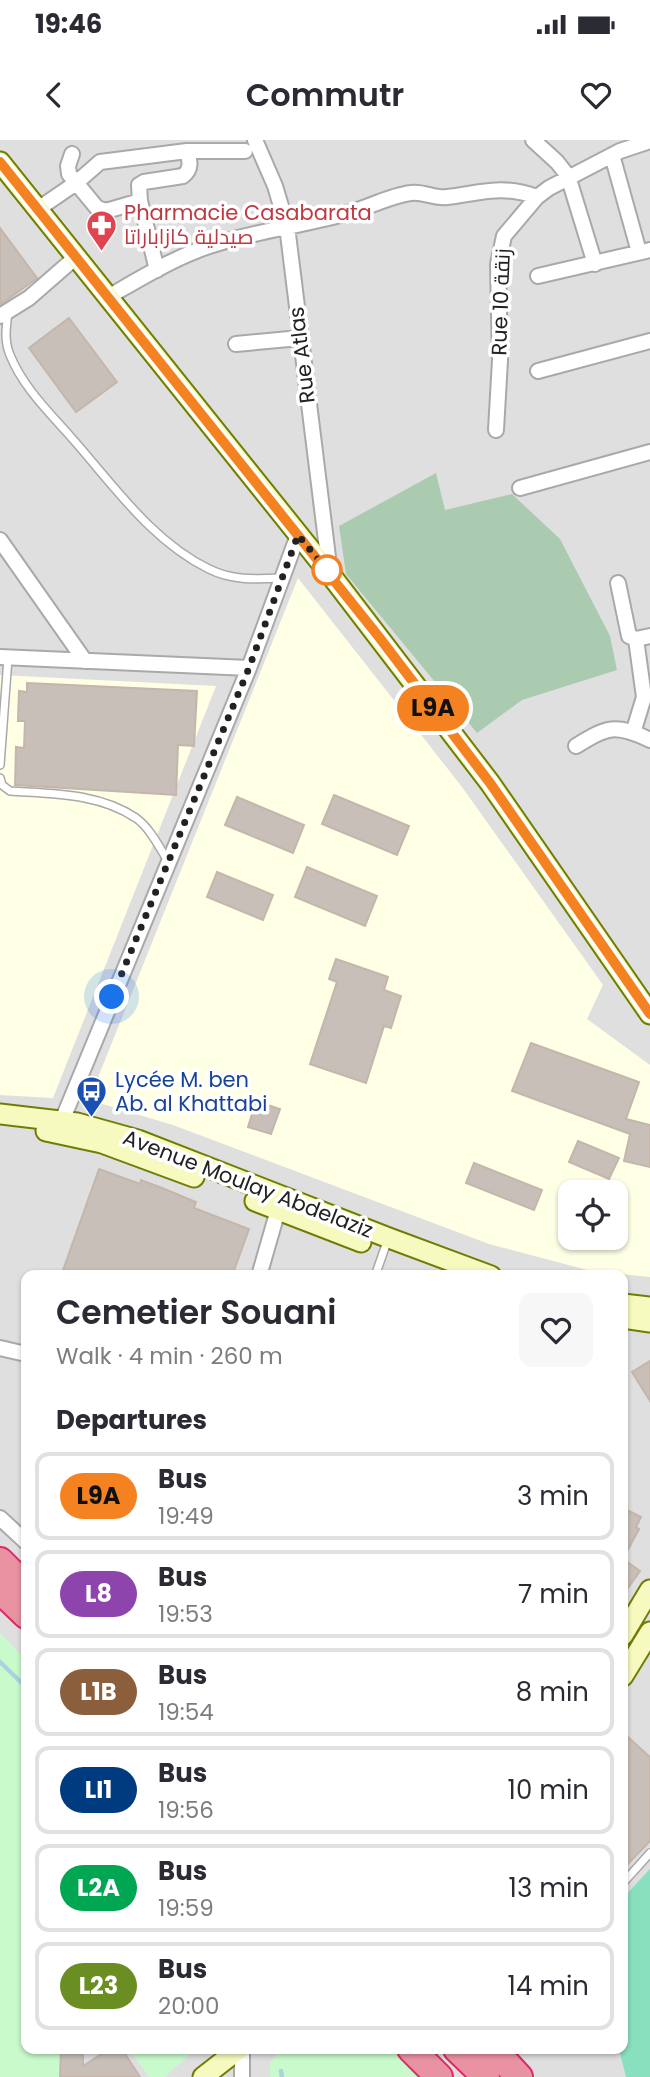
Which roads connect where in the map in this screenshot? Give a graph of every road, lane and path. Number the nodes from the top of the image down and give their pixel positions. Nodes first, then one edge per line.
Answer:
1 (533, 140) edge
2 (650, 141) edge
3 (250, 145) edge
4 (551, 148) edge
5 (617, 149) edge
6 (187, 151) junction
7 (72, 154) dead end
8 (0, 162) edge
9 (568, 176) junction
10 (76, 183) junction
11 (537, 197) junction
12 (140, 201) junction
13 (38, 209) junction
14 (286, 226) junction
15 (645, 251) edge
16 (76, 257) junction
17 (595, 264) junction
18 (157, 270) junction
19 (538, 276) dead end
20 (108, 297) junction
21 (4, 314) edge
22 (300, 338) junction
23 (650, 341) edge
24 (236, 344) dead end
25 (538, 371) dead end
26 (496, 430) dead end
27 (650, 452) edge
28 (520, 488) dead end
29 (298, 535) junction
30 (0, 540) edge
31 (330, 574) junction
32 (283, 578) junction
33 (618, 583) dead end
34 (643, 638) edge
35 (4, 657) edge
36 (85, 661) junction
37 (249, 668) junction
38 (634, 733) junction
39 (650, 740) edge
40 (576, 746) dead end
41 (0, 765) edge
42 (0, 778) edge
43 (168, 862) junction
44 (650, 1014) edge
45 (0, 1114) edge
46 (0, 1125) edge
47 (60, 1126) junction
48 (278, 1210) junction
49 (303, 1212) junction
50 (386, 1244) junction
51 (261, 1270) edge
52 (377, 1270) edge
53 (441, 1270) edge
54 (471, 1270) edge
55 (628, 1305) edge
56 (650, 1307) edge
57 (628, 1319) edge
58 (650, 1322) edge
59 (0, 1348) edge
60 (21, 1353) edge
61 (0, 1518) edge
62 (21, 1537) edge
63 (0, 1561) edge
64 (21, 1582) edge
65 (0, 1590) edge
66 (650, 1590) edge
67 (21, 1610) edge
68 (628, 1627) edge
69 (650, 1632) edge
70 (628, 1668) edge
71 (650, 1853) edge
72 (628, 1877) edge
73 (234, 2054) edge
74 (241, 2054) edge
75 (416, 2054) edge
76 (438, 2054) edge
77 (462, 2054) edge
78 (498, 2054) edge
79 (203, 2077) edge
80 (242, 2077) edge
81 (439, 2077) edge
82 (459, 2077) edge
83 (486, 2077) edge
84 (519, 2077) edge

1 - 4 street
2 - 5 street, Rue 10 زنقة
3 - 6 street
3 - 14 street, Rue Atlas
4 - 9 street
5 - 9 street, Rue 10 زنقة
5 - 15 street
6 - 10 street
6 - 12 street
7 - 10 street
8 - 13 main road
9 - 11 street, Rue 10 زنقة
9 - 17 street
10 - 12 street
10 - 13 street
11 - 14 street
11 - 26 street, Rue 10 زنقة
12 - 18 street
13 - 16 main road
14 - 18 street
14 - 22 street, Rue Atlas
15 - 17 street
16 - 20 main road
16 - 21 street
17 - 19 street
18 - 20 street
20 - 29 main road
21 - 32 lane
22 - 24 street
22 - 31 street, Rue Atlas
23 - 25 street
27 - 28 street
29 - 31 main road
29 - 32 street
30 - 36 street
31 - 44 main road
32 - 37 street
33 - 34 street
34 - 38 street
35 - 36 street
35 - 41 lane
36 - 37 street
37 - 43 street
38 - 39 street
38 - 40 street
42 - 43 lane
43 - 47 street
45 - 47 main road, Avenue Moulay Abdelaziz
46 - 47 main road, Avenue Moulay Abdelaziz
47 - 48 main road, Avenue Moulay Abdelaziz
47 - 49 main road, Avenue Moulay Abdelaziz
48 - 49 main road, Avenue Moulay Abdelaziz
48 - 51 street
49 - 50 main road, Avenue Moulay Abdelaziz
50 - 52 lane
50 - 53 main road, Avenue Moulay Abdelaziz
50 - 54 main road, Avenue Moulay Abdelaziz
55 - 56 main road
57 - 58 main road
59 - 60 street
61 - 62 street
63 - 64 highway
65 - 67 highway
66 - 68 main road
69 - 70 main road
71 - 72 lane
73 - 79 main road
74 - 80 street
75 - 81 highway
76 - 82 highway
77 - 83 highway
78 - 84 highway

